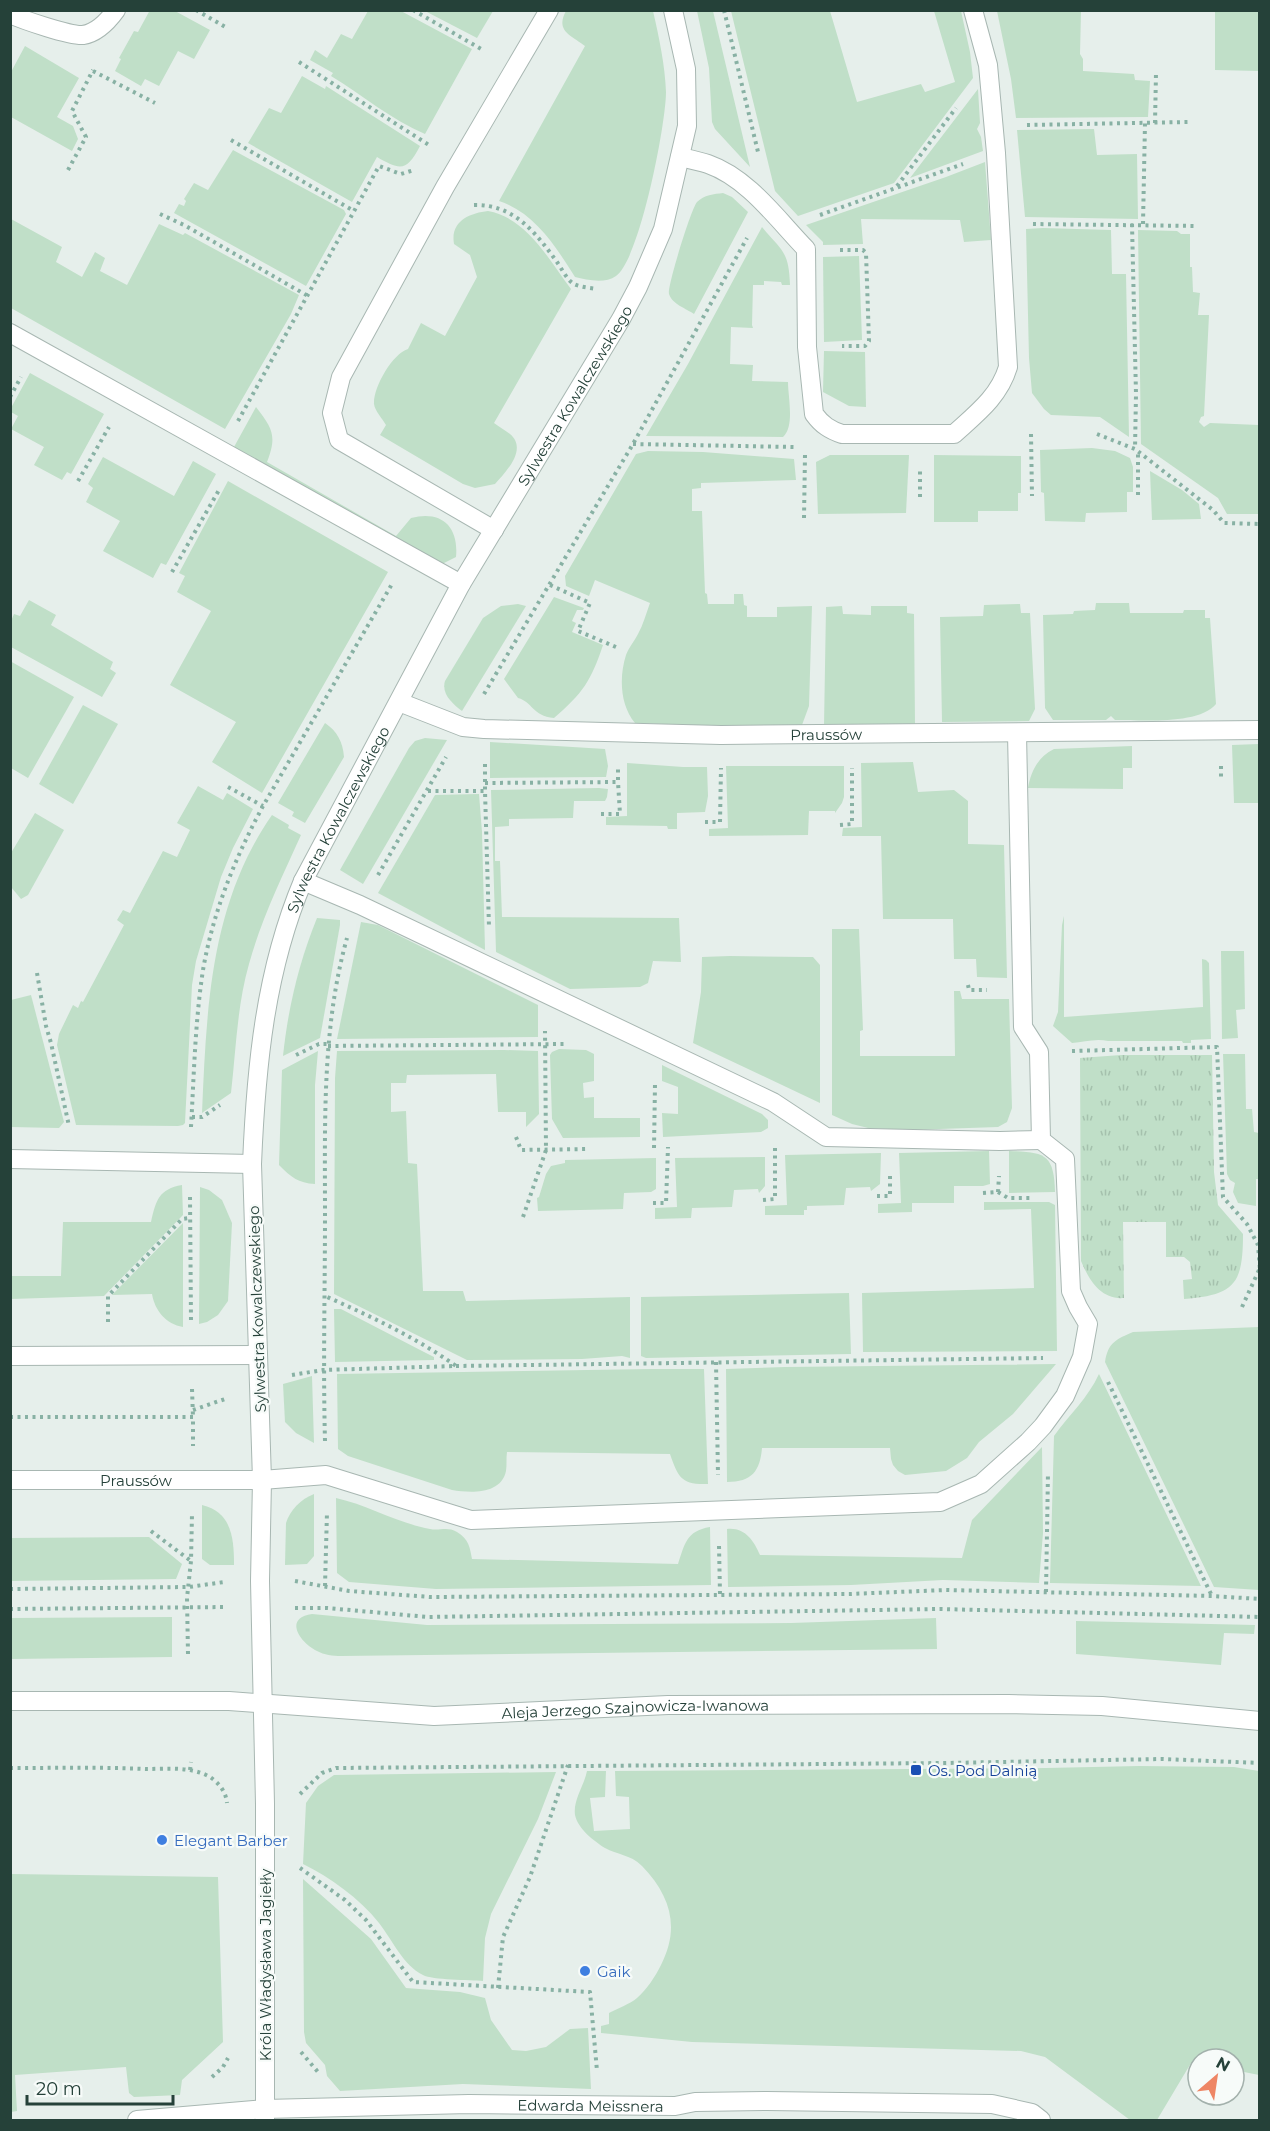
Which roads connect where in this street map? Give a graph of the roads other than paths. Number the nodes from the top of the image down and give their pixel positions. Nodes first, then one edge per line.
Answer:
1 (116, 10) edge
2 (549, 10) edge
3 (674, 10) edge
4 (973, 10) edge
5 (10, 14) edge
6 (680, 157) junction
7 (10, 333) edge
8 (494, 530) junction
9 (461, 584) junction
10 (399, 702) junction
11 (1260, 730) edge
12 (1017, 733) junction
13 (303, 881) junction
14 (1041, 1140) junction
15 (10, 1159) edge
16 (252, 1164) junction
17 (258, 1355) junction
18 (10, 1356) edge
19 (10, 1480) edge
20 (262, 1480) junction
21 (10, 1701) edge
22 (262, 1702) junction
23 (1260, 1721) edge
24 (265, 2115) edge
25 (136, 2121) edge
26 (1041, 2121) edge

1 - 5 street
2 - 8 street
3 - 6 street, Sylwestra Kowalczewskiego
4 - 6 street
6 - 8 street, Sylwestra Kowalczewskiego
7 - 9 street
8 - 9 street, Sylwestra Kowalczewskiego
9 - 10 street, Sylwestra Kowalczewskiego
10 - 12 street, Praussów
10 - 13 street, Sylwestra Kowalczewskiego
11 - 12 street, Praussów
12 - 14 street
13 - 14 street
13 - 16 street, Sylwestra Kowalczewskiego
14 - 20 street, Praussów
15 - 16 street
16 - 17 street, Sylwestra Kowalczewskiego
17 - 18 street
17 - 20 street, Sylwestra Kowalczewskiego
19 - 20 street, Praussów
20 - 22 street, Sylwestra Kowalczewskiego
21 - 22 street, Aleja Jerzego Szajnowicza-Iwanowa
22 - 23 street, Aleja Jerzego Szajnowicza-Iwanowa
22 - 24 street, Króla Władysława Jagiełły
24 - 25 street, Edwarda Meissnera
24 - 26 street, Edwarda Meissnera

